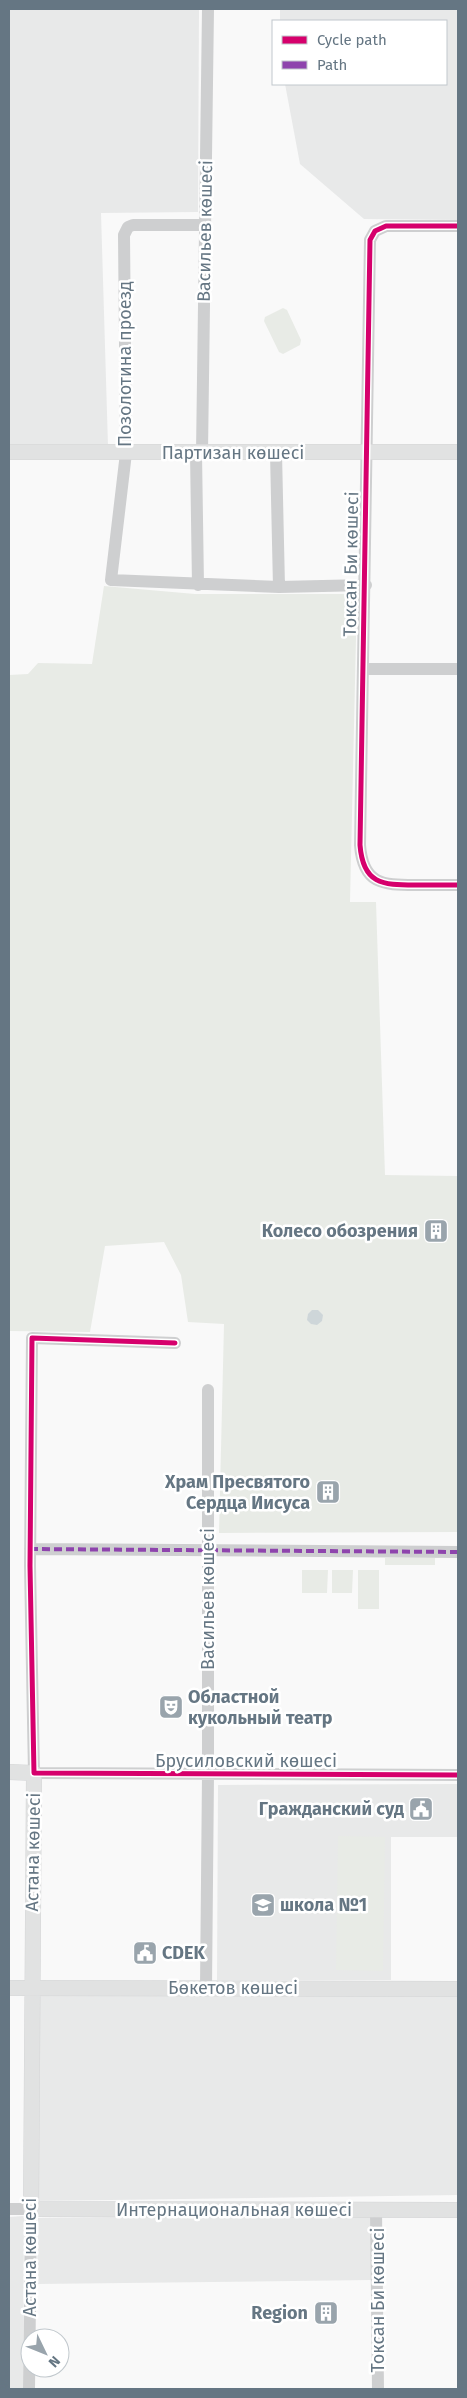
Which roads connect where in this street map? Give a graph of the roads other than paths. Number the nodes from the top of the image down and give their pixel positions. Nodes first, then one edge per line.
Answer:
1 (208, 9) edge
2 (205, 225) junction
3 (458, 226) edge
4 (9, 452) edge
5 (458, 452) edge
6 (126, 453) junction
7 (199, 453) junction
8 (276, 453) junction
9 (367, 453) junction
10 (366, 584) junction
11 (198, 585) junction
12 (279, 587) junction
13 (363, 669) junction
14 (458, 669) edge
15 (458, 885) edge
16 (175, 1343) dead end
17 (208, 1390) dead end
18 (30, 1550) junction
19 (208, 1550) junction
20 (458, 1552) edge
21 (9, 1772) edge
22 (34, 1773) junction
23 (208, 1774) junction
24 (458, 1775) edge
25 (9, 1988) edge
26 (32, 1988) junction
27 (206, 1988) junction
28 (458, 1989) edge
29 (9, 2209) edge
30 (30, 2209) junction
31 (376, 2210) junction
32 (458, 2210) edge
33 (29, 2389) edge
34 (378, 2389) edge

1 - 2 street, Васильев көшесі
2 - 6 street, Позолотина проезд
2 - 7 street, Васильев көшесі
3 - 9 street, Токсан Би көшесі
4 - 6 main road, Партизан көшесі
5 - 9 main road, Партизан көшесі
6 - 7 main road, Партизан көшесі
6 - 11 street, Позолотина проезд
7 - 8 main road, Партизан көшесі
7 - 11 street, Васильев көшесі
8 - 9 main road, Партизан көшесі
8 - 12 street
9 - 10 street, Токсан Би көшесі
10 - 12 street
10 - 13 street, Токсан Би көшесі
11 - 12 street
13 - 14 street
13 - 15 street, Токсан Би көшесі
16 - 18 street, Астана көшесі
17 - 19 street, Васильев көшесі
18 - 19 street
18 - 22 street, Астана көшесі
19 - 20 street
19 - 23 street, Васильев көшесі
21 - 22 main road, Брусиловский көшесі
22 - 23 street, Брусиловский көшесі
22 - 26 main road, Астана көшесі
23 - 24 street, Брусиловский көшесі
23 - 27 street, Васильев көшесі
25 - 26 main road, Бөкетов көшесі
26 - 27 main road, Бөкетов көшесі
26 - 30 main road, Астана көшесі
27 - 28 main road, Бөкетов көшесі
29 - 30 street, Интернациональная көшесі
30 - 31 main road, Интернациональная көшесі
30 - 33 street, Астана көшесі
31 - 32 main road, Интернациональная көшесі
31 - 34 street, Токсан Би көшесі

